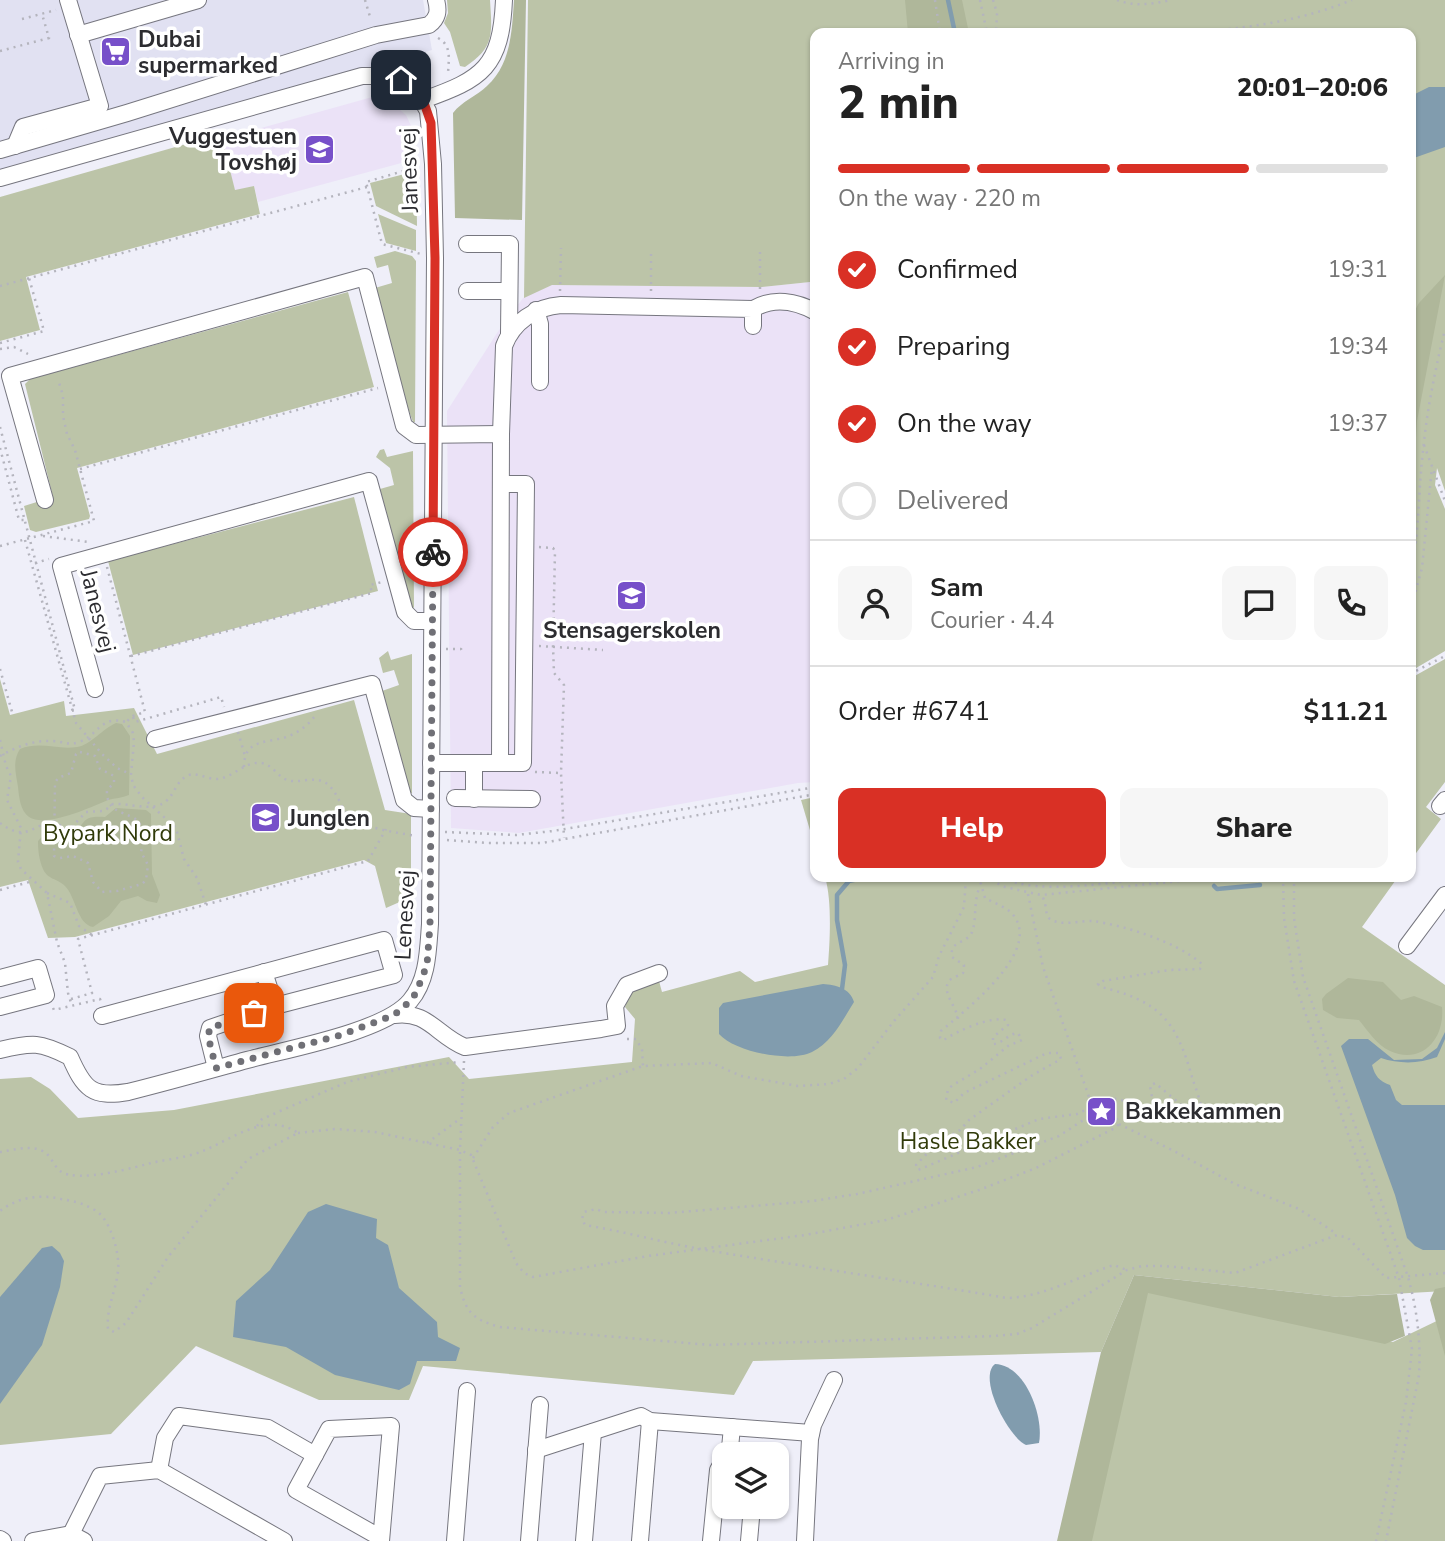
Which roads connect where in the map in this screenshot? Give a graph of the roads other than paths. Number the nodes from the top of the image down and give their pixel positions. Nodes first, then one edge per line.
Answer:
1 (198, 0) edge
2 (436, 0) edge
3 (504, 0) edge
4 (69, 3) edge
5 (79, 34) junction
6 (423, 100) junction
7 (8, 148) edge
8 (0, 178) edge
9 (467, 244) dead end
10 (509, 290) junction
11 (467, 291) dead end
12 (753, 309) junction
13 (810, 309) edge
14 (536, 310) junction
15 (753, 327) dead end
16 (509, 333) junction
17 (540, 382) dead end
18 (434, 433) junction
19 (501, 434) junction
20 (501, 484) junction
21 (45, 500) dead end
22 (432, 621) junction
23 (95, 689) dead end
24 (155, 739) dead end
25 (431, 763) junction
26 (474, 763) junction
27 (500, 763) junction
28 (455, 798) dead end
29 (474, 799) junction
30 (533, 799) dead end
31 (431, 809) junction
32 (431, 835) joint
33 (1445, 895) edge
34 (1407, 946) dead end
35 (264, 972) junction
36 (659, 973) dead end
37 (0, 978) edge
38 (275, 1006) junction
39 (0, 1007) edge
40 (394, 1015) junction
41 (102, 1016) dead end
42 (0, 1050) edge
43 (216, 1068) junction
44 (834, 1380) dead end
45 (467, 1391) dead end
46 (540, 1405) dead end
47 (650, 1421) junction
48 (732, 1427) junction
49 (593, 1432) junction
50 (811, 1433) junction
51 (731, 1442) edge
52 (536, 1450) junction
53 (315, 1455) junction
54 (159, 1470) junction
55 (713, 1519) edge
56 (751, 1519) edge
57 (77, 1537) edge
58 (381, 1539) edge
59 (33, 1541) edge
60 (284, 1541) edge
61 (455, 1541) edge
62 (529, 1541) edge
63 (584, 1541) edge
64 (640, 1541) edge
65 (711, 1541) edge
66 (749, 1541) edge
67 (804, 1541) edge

1 - 5 street
2 - 7 street
3 - 6 street
4 - 5 street
5 - 7 street
6 - 8 street, Janesvej
6 - 18 street, Janesvej
9 - 10 street
10 - 11 street
10 - 16 street
12 - 13 street
12 - 14 street
12 - 15 street
14 - 16 street
14 - 17 street
16 - 19 street
18 - 19 street
18 - 21 street
18 - 22 street, Janesvej
19 - 20 street
20 - 27 street
20 - 27 street
22 - 23 street, Janesvej
22 - 25 street, Janesvej
24 - 31 street
25 - 26 street
25 - 31 street, Janesvej
26 - 27 street
26 - 29 street
28 - 29 street
29 - 30 street
31 - 32 street, Janesvej
32 - 40 street, Lenesvej
33 - 34 street
35 - 38 street
35 - 38 street
35 - 41 street
36 - 40 street
37 - 39 street
38 - 43 street
40 - 43 street, Lenesvej
42 - 43 street, Lenesvej
44 - 50 street
45 - 61 street
46 - 52 street
47 - 48 street
47 - 49 street
47 - 64 street
48 - 50 street
48 - 51 street
49 - 52 street
49 - 63 street
50 - 67 street
52 - 62 street
53 - 54 street
53 - 58 street
53 - 58 street
54 - 57 street
54 - 60 street
55 - 65 street
56 - 66 street
57 - 59 street

